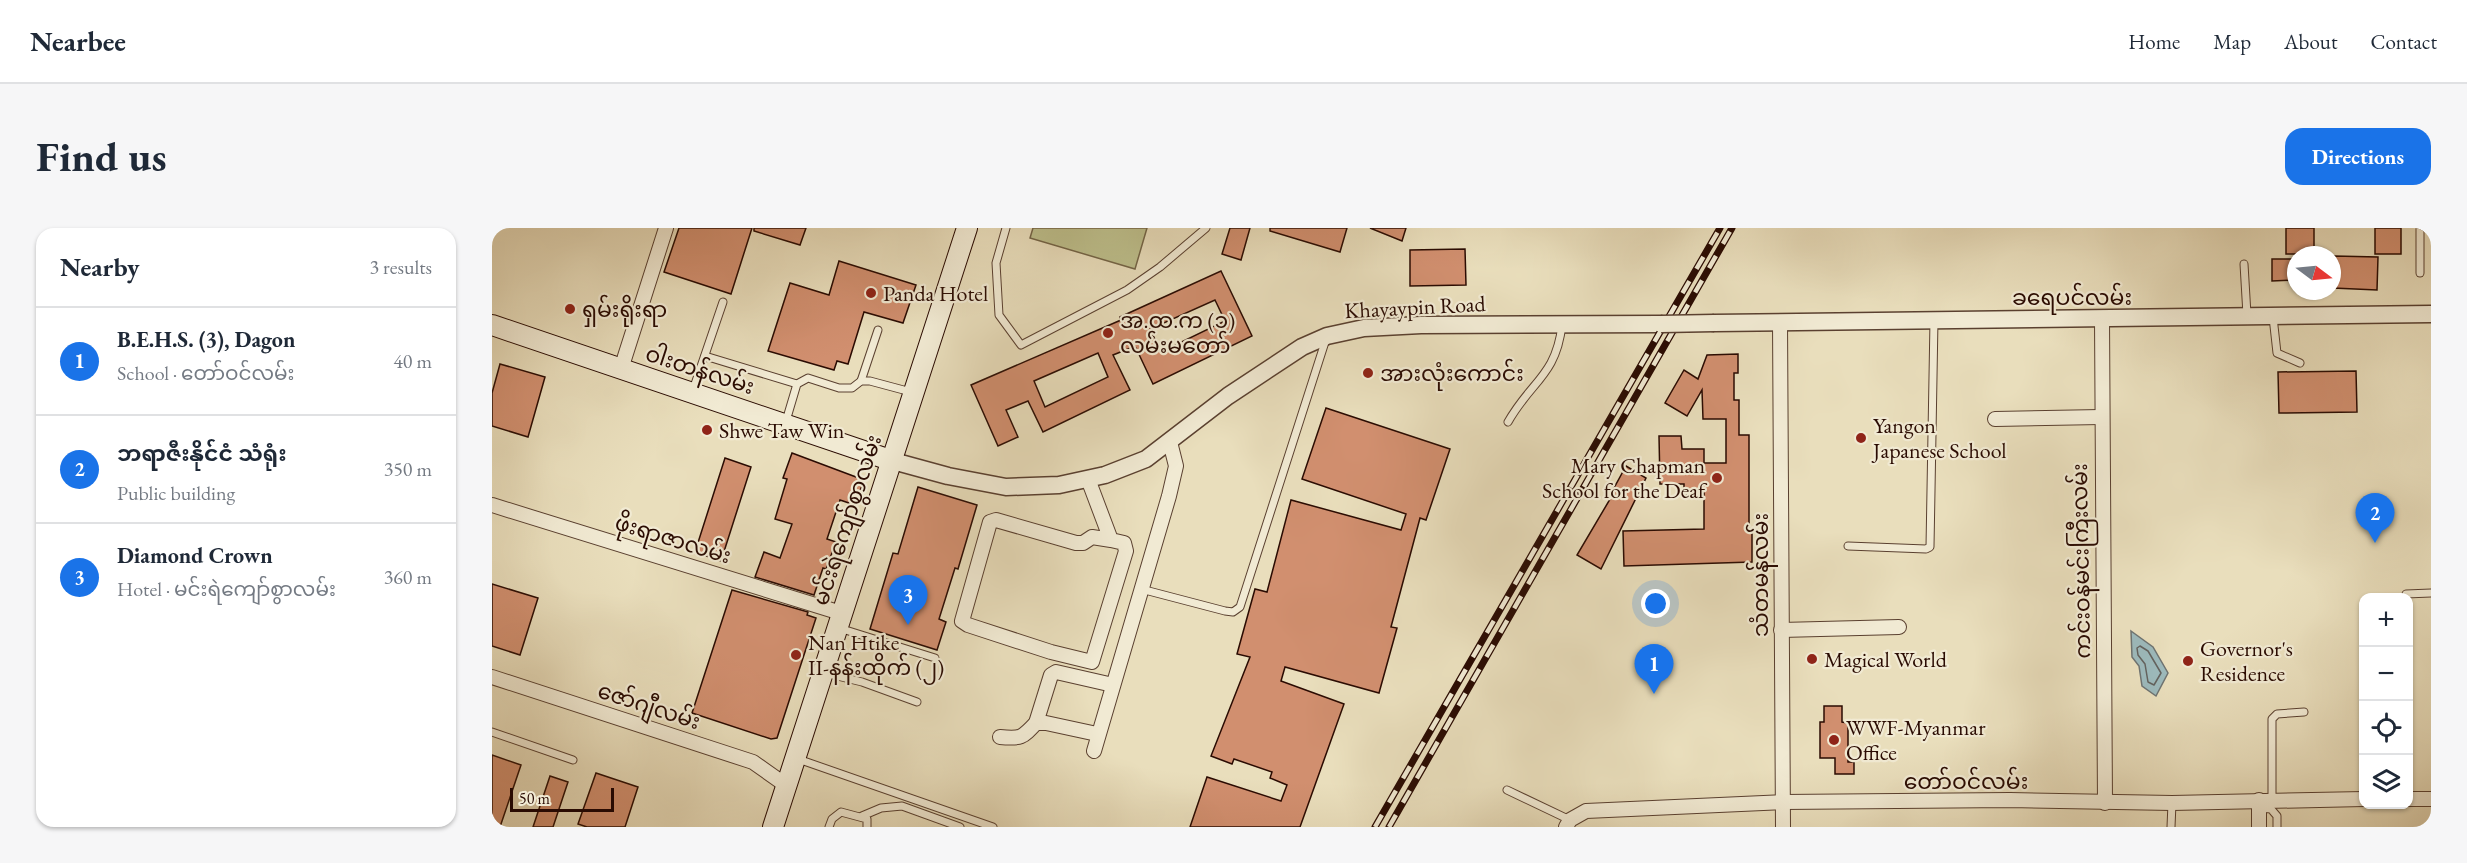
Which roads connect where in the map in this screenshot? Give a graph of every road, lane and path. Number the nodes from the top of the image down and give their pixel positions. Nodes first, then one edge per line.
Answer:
1 (666, 228) edge
2 (967, 228) edge
3 (1006, 228) edge
4 (1206, 228) edge
5 (2420, 228) edge
6 (2244, 264) dead end
7 (2420, 273) dead end
8 (723, 302) dead end
9 (2431, 314) edge
10 (2247, 317) junction
11 (2273, 317) junction
12 (2102, 319) junction
13 (1934, 320) junction
14 (1780, 322) junction
15 (1661, 324) joint
16 (492, 325) edge
17 (1562, 325) junction
18 (878, 330) dead end
19 (1327, 336) junction
20 (705, 356) junction
21 (2300, 363) dead end
22 (621, 369) junction
23 (861, 381) junction
24 (796, 384) junction
25 (692, 393) junction
26 (913, 393) junction
27 (2101, 417) junction
28 (1995, 419) dead end
29 (1508, 422) dead end
30 (785, 424) junction
31 (1170, 441) junction
32 (893, 461) junction
33 (1088, 479) junction
34 (492, 505) edge
35 (1111, 540) junction
36 (1848, 546) dead end
37 (1141, 590) junction
38 (2431, 593) edge
39 (2413, 594) edge
40 (839, 620) junction
41 (1899, 627) dead end
42 (1781, 630) junction
43 (935, 658) dead end
44 (823, 672) junction
45 (492, 677) edge
46 (1113, 685) junction
47 (917, 702) dead end
48 (2304, 712) dead end
49 (1036, 723) junction
50 (492, 732) edge
51 (1097, 734) junction
52 (1000, 736) dead end
53 (1094, 751) dead end
54 (796, 758) junction
55 (573, 760) dead end
56 (787, 786) junction
57 (1507, 790) dead end
58 (2413, 799) edge
59 (2431, 799) edge
60 (2359, 800) edge
61 (1783, 802) junction
62 (2105, 802) junction
63 (2172, 803) junction
64 (2264, 803) junction
65 (862, 816) junction
66 (1568, 823) edge
67 (774, 827) edge
68 (830, 827) edge
69 (867, 827) edge
70 (960, 827) edge
71 (993, 827) edge
72 (1783, 827) edge
73 (2171, 827) edge
74 (2259, 827) edge
75 (2277, 827) edge

1 - 22 street
2 - 26 main road, မင်းရဲကျော်စွာလမ်း
3 - 4 lane
5 - 7 lane
6 - 10 lane
8 - 20 lane
9 - 11 street, ခရေပင်လမ်း
10 - 11 street, ခရေပင်လမ်း
10 - 12 street, ခရေပင်လမ်း
11 - 21 lane
12 - 13 street, ခရေပင်လမ်း
12 - 27 street, ကင်းဝန်မင်းကြီးလမ်း
13 - 14 street, ခရေပင်လမ်း
13 - 36 lane
14 - 15 street, ခရေပင်လမ်း, bridge
14 - 42 street, သံတမန်လမ်း
15 - 17 street, Khayaypin Road
16 - 22 main road, ဝါးတန်လမ်း
17 - 19 street, Khayaypin Road
17 - 29 lane
18 - 23 lane
19 - 31 street, Khayaypin Road
19 - 37 lane
20 - 24 lane
20 - 25 lane
22 - 25 main road, ဝါးတန်လမ်း
23 - 24 lane
23 - 26 lane
24 - 30 lane
25 - 30 main road, ဝါးတန်လမ်း
26 - 32 main road, မင်းရဲကျော်စွာလမ်း
27 - 28 street
27 - 62 street, ကင်းဝန်မင်းကြီးလမ်း
30 - 32 main road, ဝါးတန်လမ်း
31 - 33 street, Khayaypin Road
31 - 37 street
32 - 33 street, Khayaypin Road
32 - 40 main road, မင်းရဲကျော်စွာလမ်း
33 - 35 street
34 - 40 street, ဖိုးရာဇာလမ်း
35 - 35 street
37 - 46 street
38 - 39 lane
40 - 43 lane
40 - 44 main road, မင်းရဲကျော်စွာလမ်း
41 - 42 street
42 - 61 street, သံတမန်လမ်း
44 - 47 lane
44 - 54 main road, မင်းရဲကျော်စွာလမ်း
45 - 56 street, ဇော်ဂျီလမ်း
46 - 49 street
46 - 51 street
48 - 64 lane
49 - 51 street
49 - 52 street
50 - 55 lane
51 - 53 street
54 - 56 main road, မင်းရဲကျော်စွာလမ်း
54 - 71 lane
56 - 67 main road, မင်းရဲကျော်စွာလမ်း
57 - 66 lane
58 - 59 street
60 - 64 street, တော်ဝင်လမ်း
61 - 62 street, တော်ဝင်လမ်း
61 - 66 street, တော်ဝင်လမ်း
61 - 72 street, သံတမန်လမ်း
62 - 63 street, တော်ဝင်လမ်း
63 - 64 street, တော်ဝင်လမ်း
63 - 73 lane
64 - 74 street
64 - 75 lane
65 - 68 lane
65 - 69 lane
65 - 70 lane

